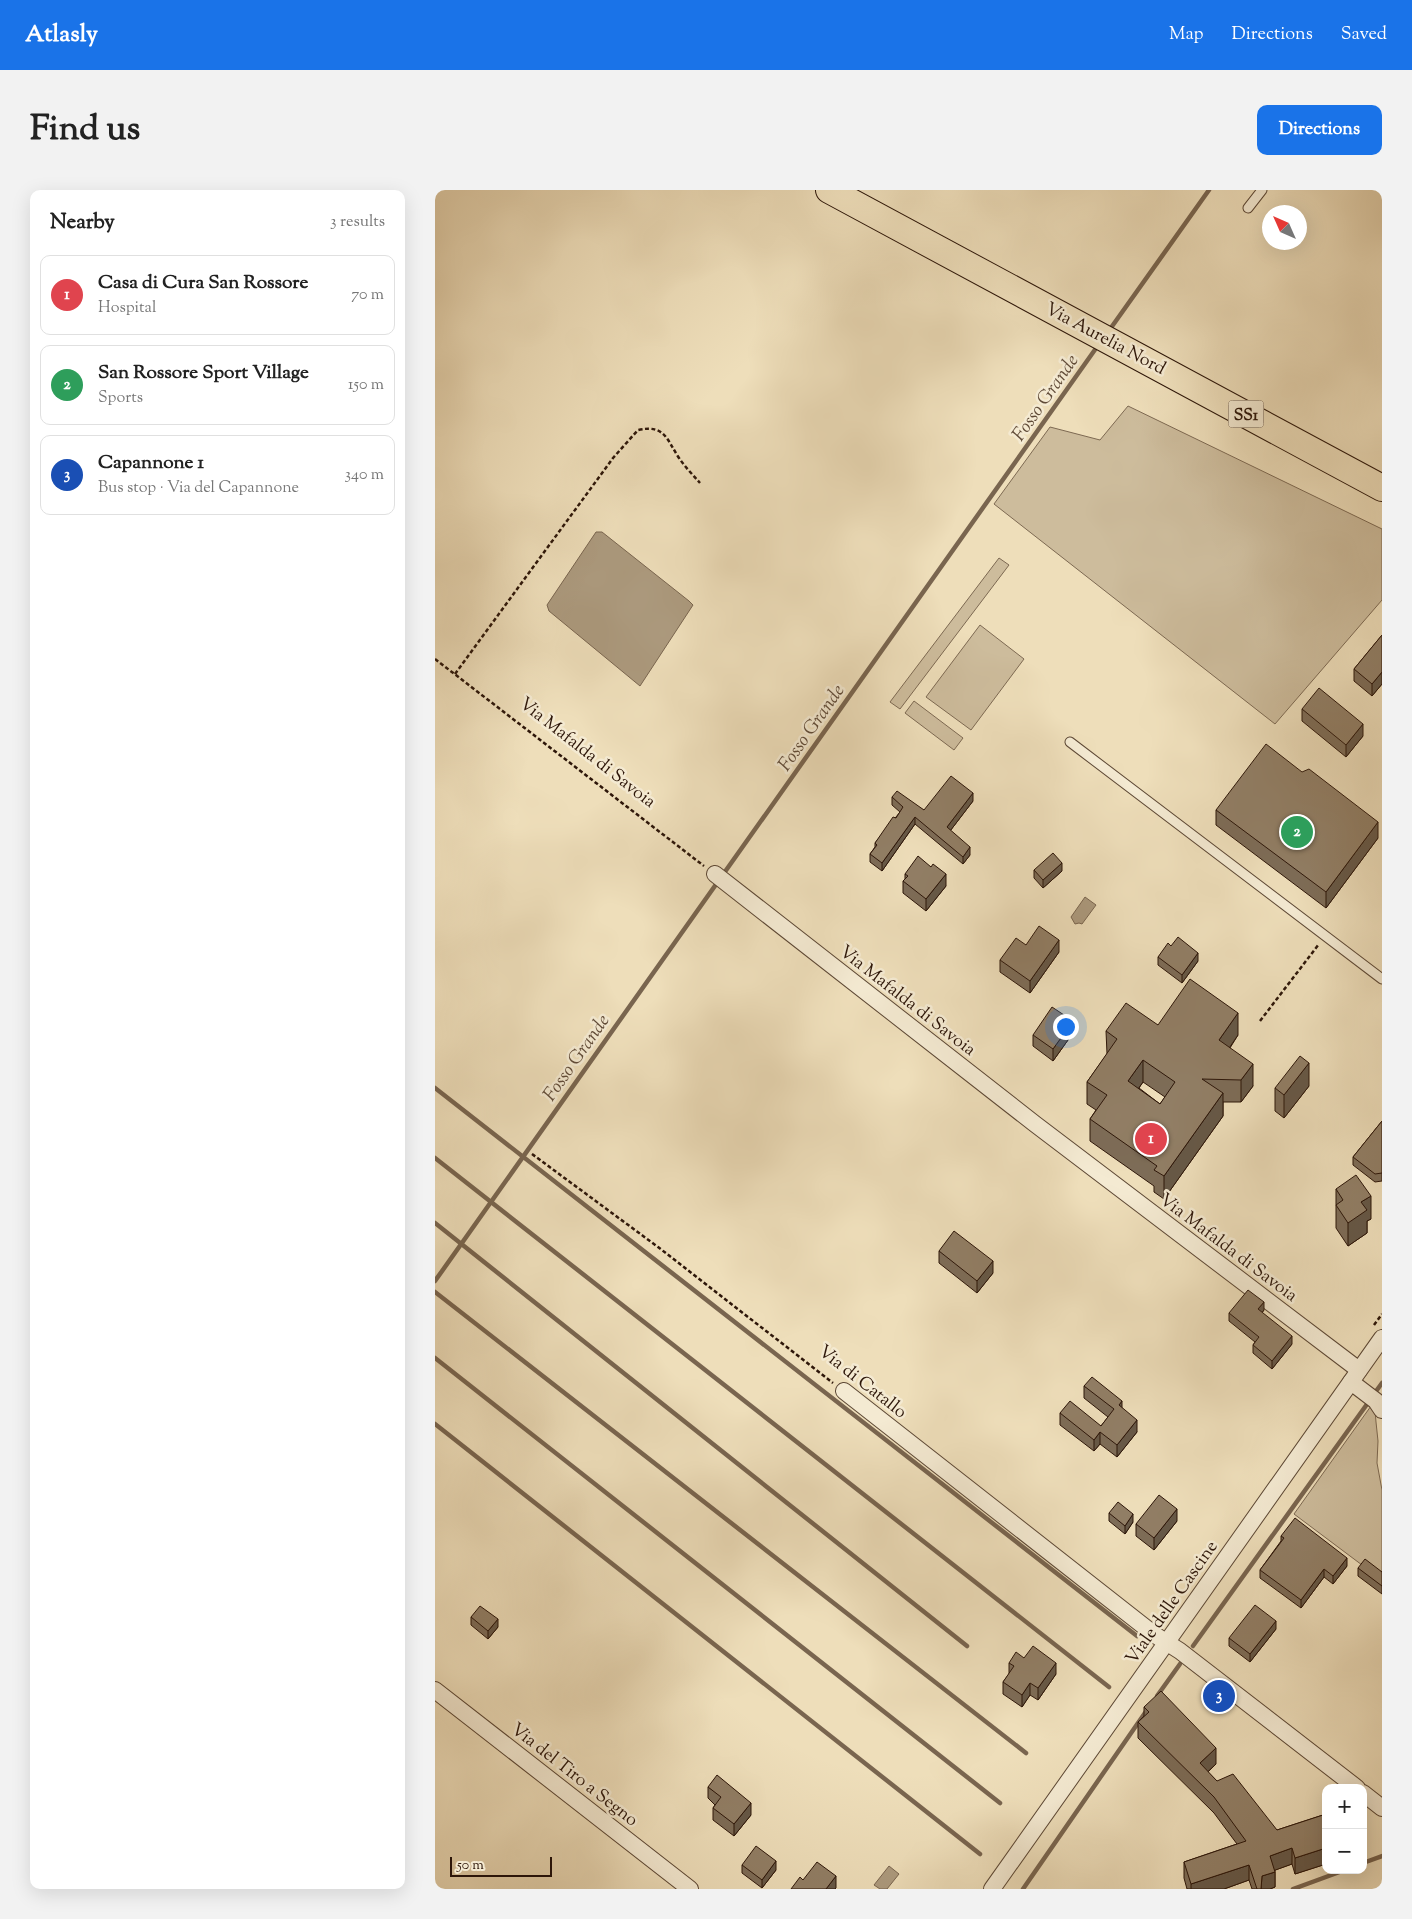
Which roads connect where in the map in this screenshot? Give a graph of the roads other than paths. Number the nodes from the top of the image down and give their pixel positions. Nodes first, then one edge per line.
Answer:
1 (829, 190) edge
2 (1262, 190) edge
3 (1248, 208) dead end
4 (1382, 488) edge
5 (1070, 742) dead end
6 (719, 878) road end
7 (1382, 979) edge
8 (1382, 1338) edge
9 (1355, 1376) junction
10 (844, 1392) road end
11 (1375, 1401) edge
12 (1168, 1642) junction
13 (435, 1690) edge
14 (1352, 1784) edge
15 (1367, 1796) edge
16 (1382, 1808) edge
17 (691, 1889) edge
18 (992, 1889) edge

1 - 4 main road, Via Aurelia Nord / SS1
2 - 3 lane
5 - 7 lane
6 - 9 street, Via Mafalda di Savoia
8 - 9 street, Viale delle Cascine
9 - 11 street, Via Mafalda di Savoia
9 - 12 street, Viale delle Cascine
10 - 12 street, Via di Catallo
12 - 14 street, Via di Catallo
12 - 18 street, Viale delle Cascine
13 - 17 street, Via del Tiro a Segno
15 - 16 street

